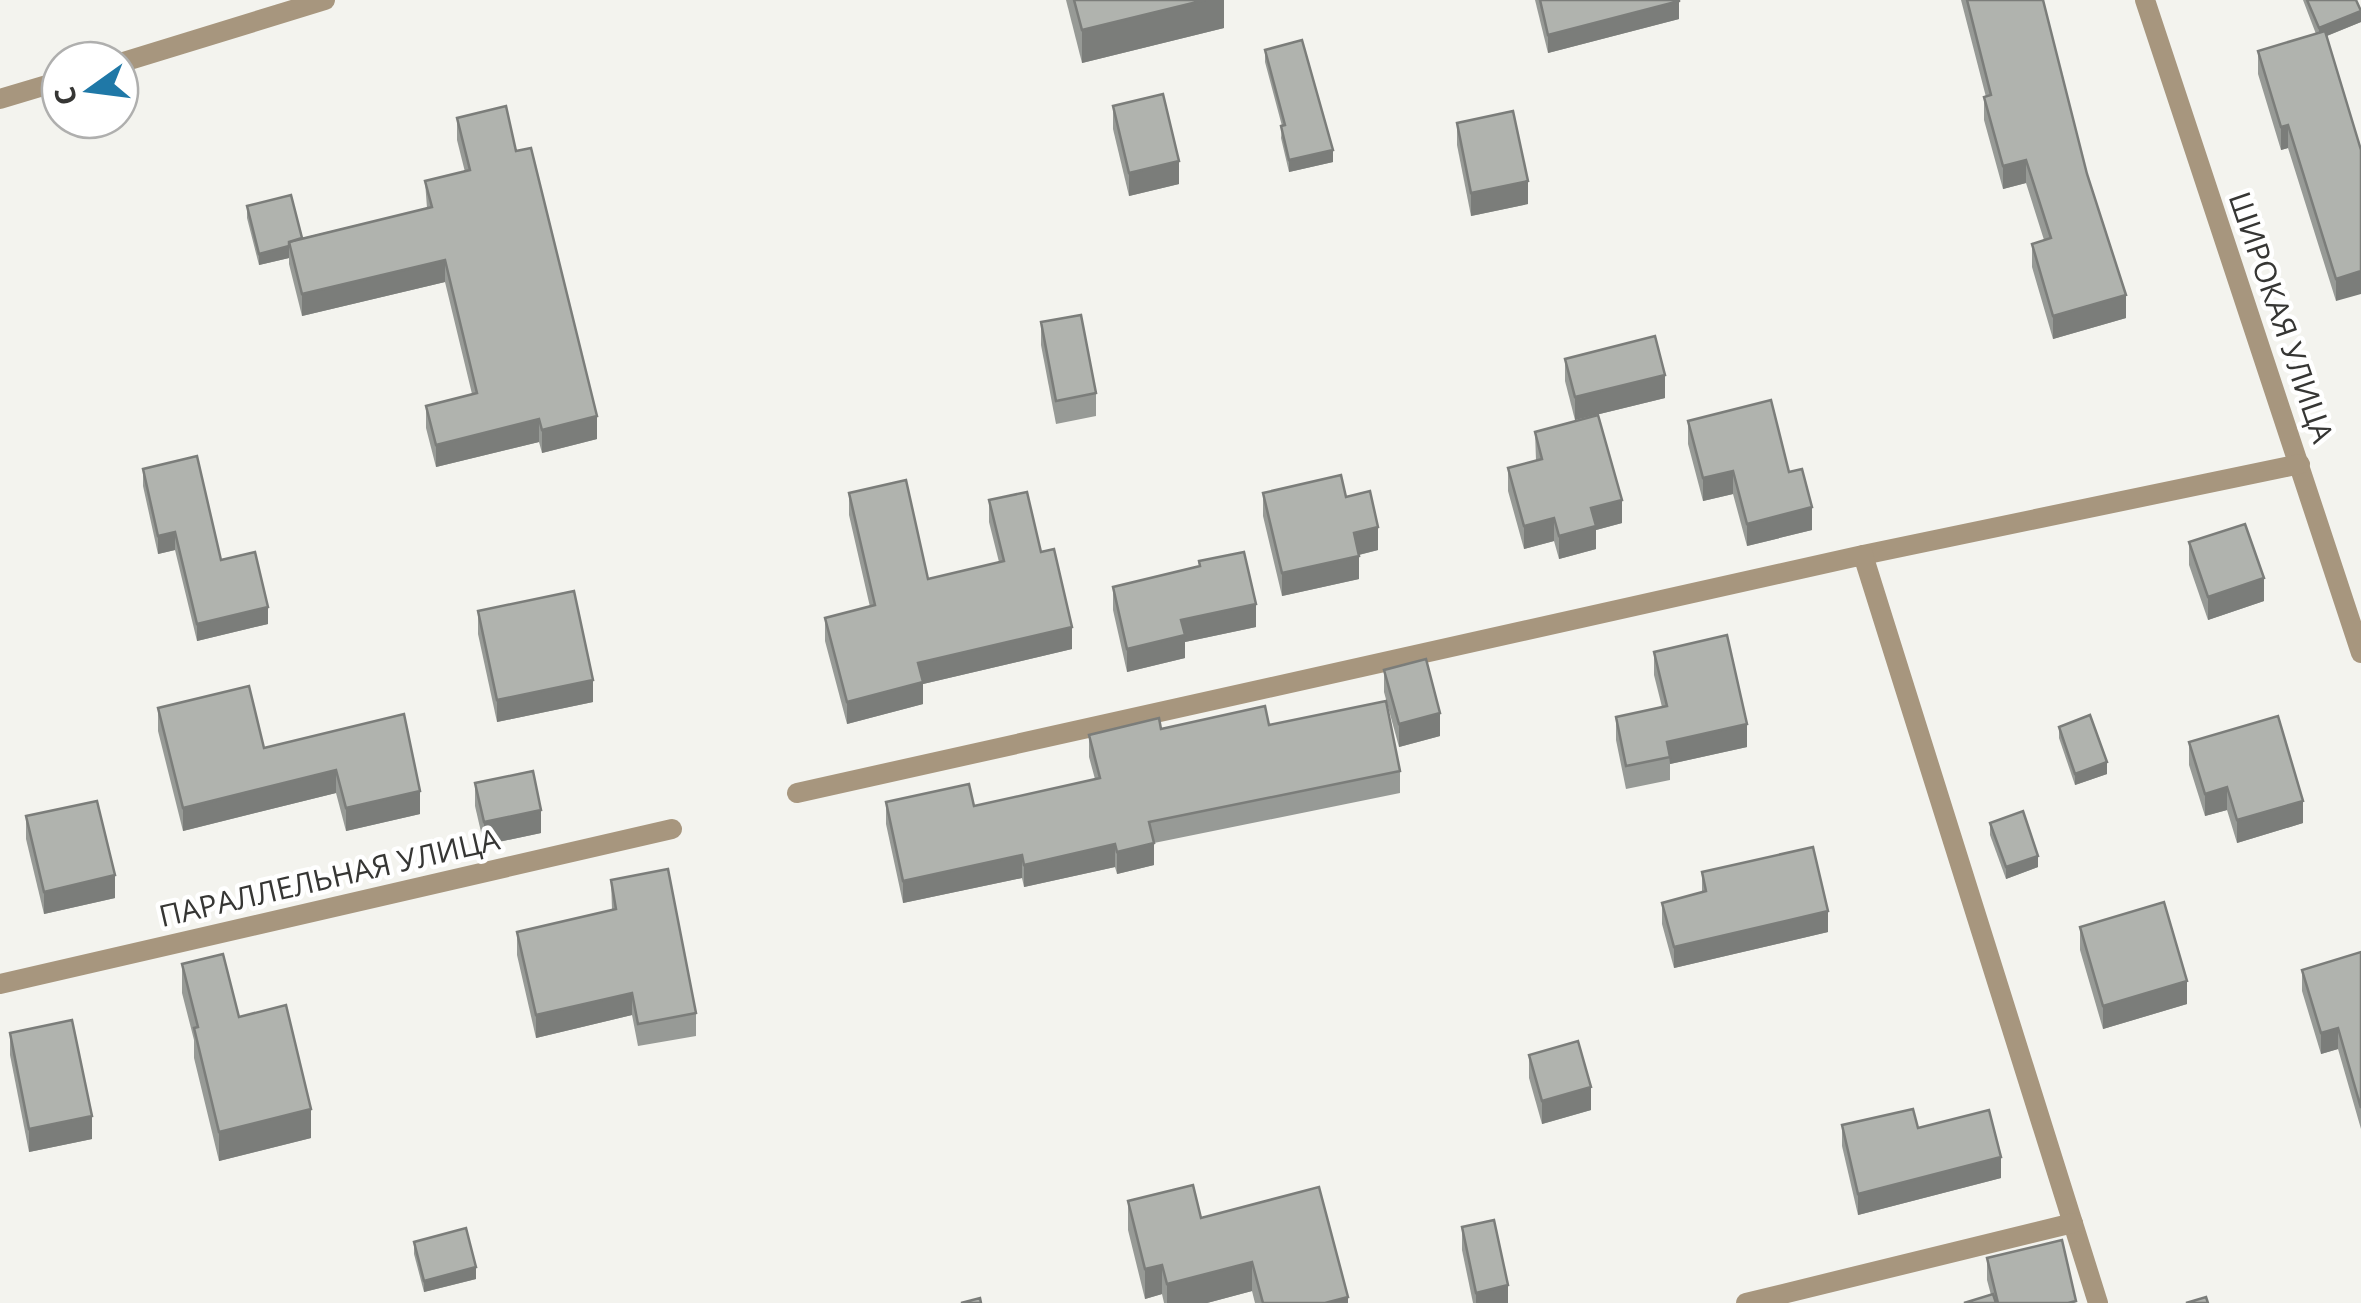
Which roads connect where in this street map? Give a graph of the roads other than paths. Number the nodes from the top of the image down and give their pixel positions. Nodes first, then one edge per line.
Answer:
1 (325, 0) edge
2 (2145, 0) edge
3 (140, 57) edge
4 (40, 87) edge
5 (0, 100) edge
6 (2300, 464) junction
7 (1864, 555) junction
8 (2361, 654) edge
9 (797, 793) dead end
10 (672, 830) dead end
11 (0, 984) edge
12 (2072, 1223) junction
13 (1746, 1303) edge
14 (2098, 1303) edge

1 - 3 street
2 - 6 street, ШИРОКАЯ УЛИЦА
4 - 5 street
6 - 7 street
6 - 8 street, ШИРОКАЯ УЛИЦА
7 - 9 street
7 - 12 street
10 - 11 street, ПАРАЛЛЕЛЬНАЯ УЛИЦА
12 - 13 street
12 - 14 street

